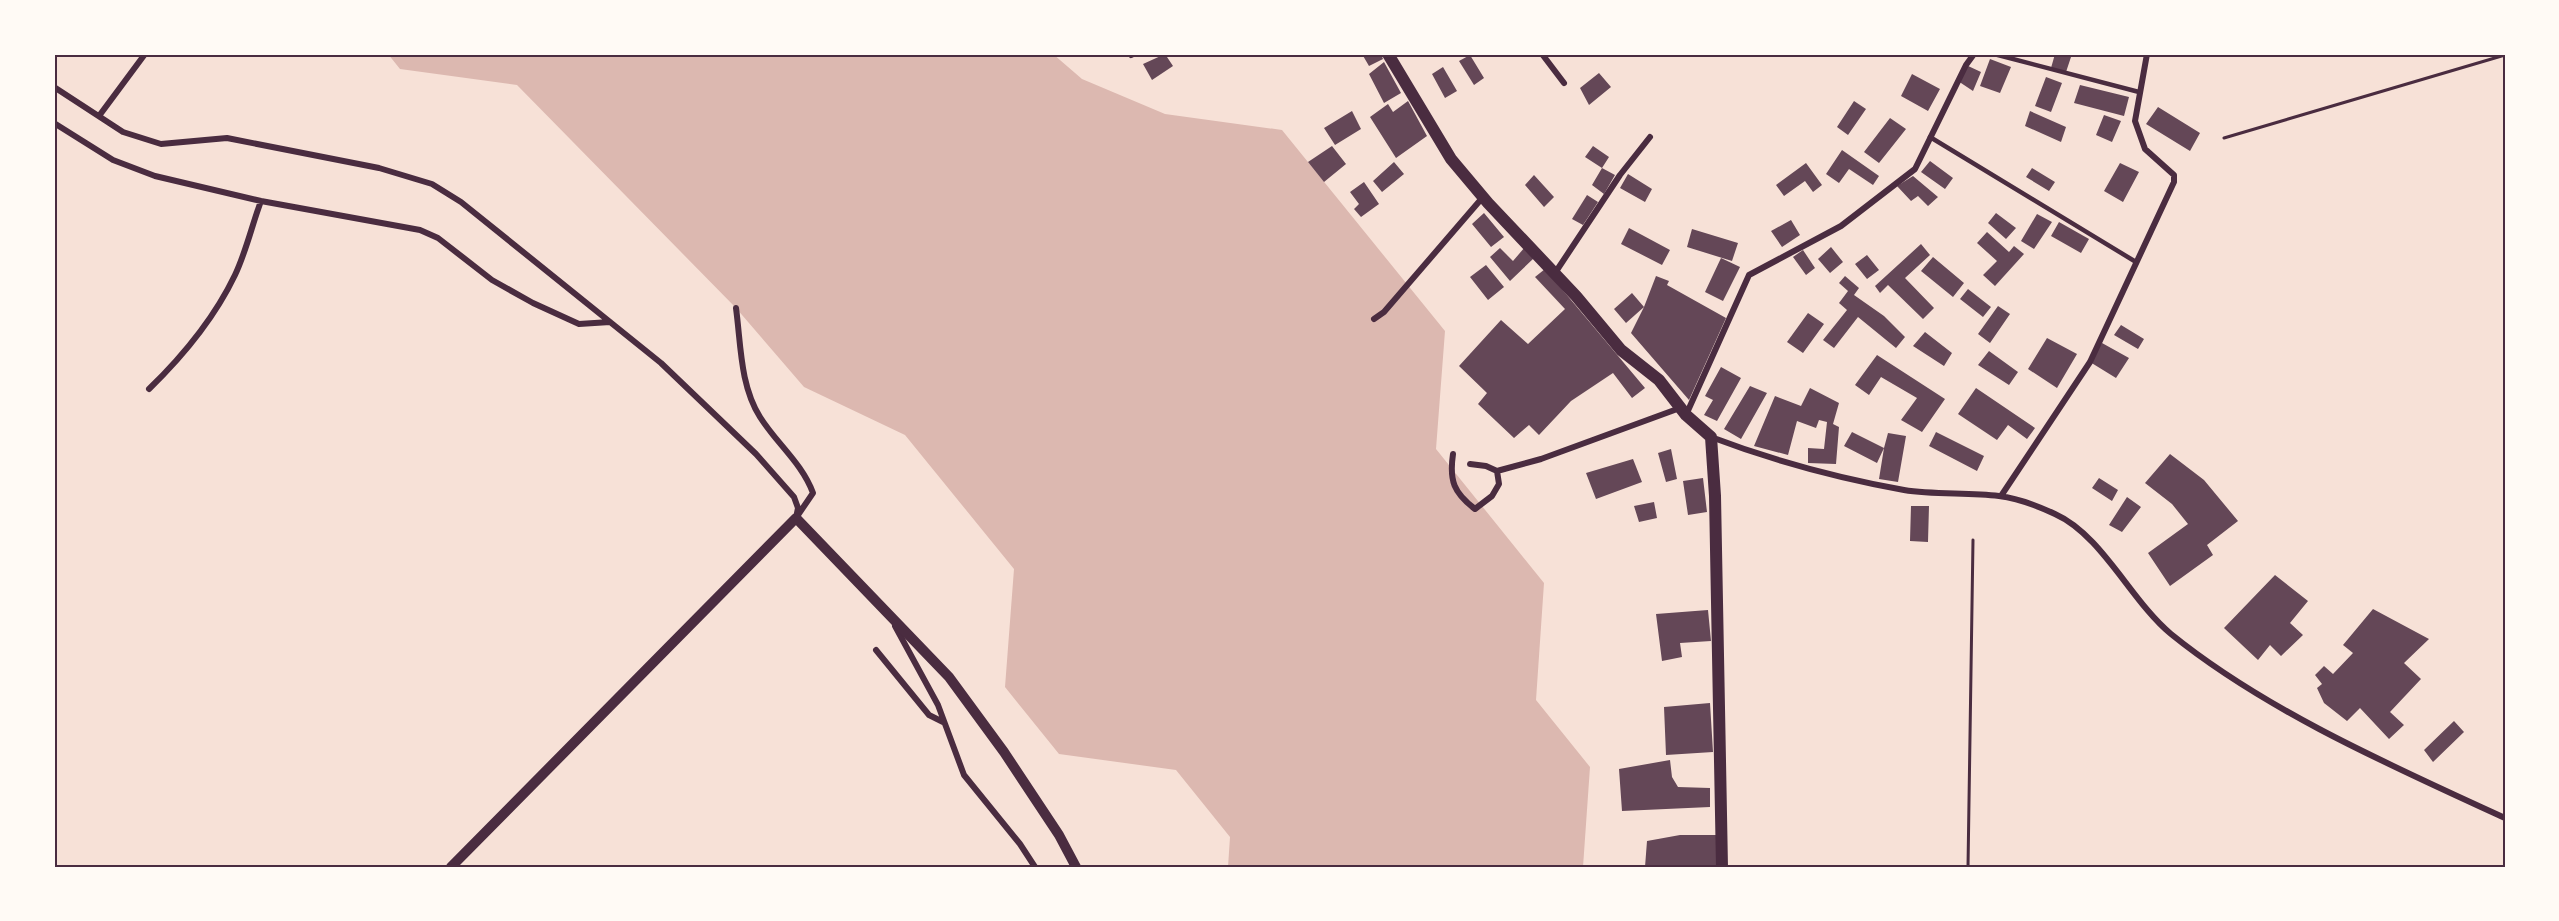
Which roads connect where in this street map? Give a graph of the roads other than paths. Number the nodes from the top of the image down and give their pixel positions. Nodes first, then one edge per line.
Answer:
1 (145, 54) edge
2 (1388, 54) edge
3 (1542, 54) edge
4 (1974, 54) edge
5 (1994, 54) edge
6 (2147, 54) edge
7 (1564, 83) dead end
8 (54, 87) edge
9 (2139, 92) junction
10 (99, 116) junction
11 (54, 123) edge
12 (1650, 137) dead end
13 (1930, 137) junction
14 (1483, 197) junction
15 (261, 201) junction
16 (2136, 262) junction
17 (1555, 273) junction
18 (736, 308) dead end
19 (1374, 320) dead end
20 (611, 322) junction
21 (149, 389) dead end
22 (1683, 412) junction
23 (1711, 437) junction
24 (1453, 454) dead end
25 (1470, 464) dead end
26 (1497, 471) junction
27 (2001, 496) junction
28 (796, 518) junction
29 (892, 620) junction
30 (876, 650) dead end
31 (943, 722) junction
32 (2505, 818) edge
33 (451, 867) edge
34 (1035, 867) edge
35 (1076, 867) edge
36 (1722, 867) edge

1 - 10 street
2 - 14 main road
3 - 7 street
4 - 13 street
5 - 9 lane
6 - 9 street
8 - 10 street
9 - 16 street
10 - 20 street
11 - 15 street
12 - 17 street
13 - 16 lane
13 - 22 street
14 - 17 main road
14 - 19 street
15 - 20 street
15 - 21 street
16 - 27 street
17 - 22 main road
18 - 28 street
20 - 28 street
22 - 23 main road
22 - 26 street
23 - 27 street
23 - 36 main road
24 - 26 street
25 - 26 street
27 - 32 street
28 - 29 street
28 - 33 street
29 - 31 street
29 - 35 street
30 - 31 street
31 - 34 street

